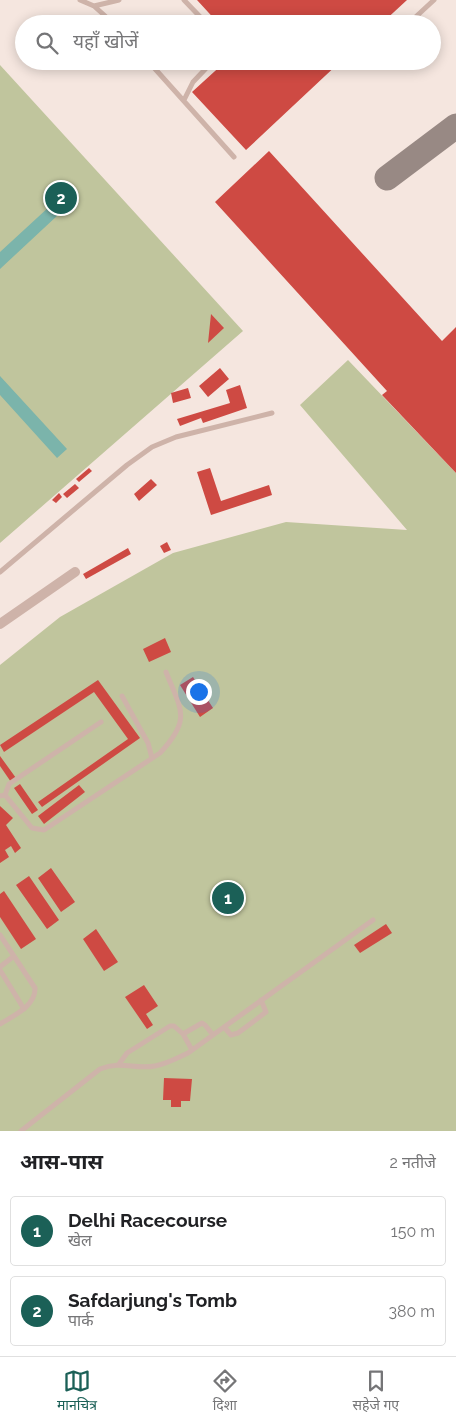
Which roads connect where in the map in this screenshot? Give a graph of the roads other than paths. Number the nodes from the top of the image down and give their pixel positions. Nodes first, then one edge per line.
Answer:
1 (80, 0) edge
2 (119, 0) edge
3 (184, 0) edge
4 (434, 0) edge
5 (94, 6) junction
6 (104, 15) edge
7 (198, 15) edge
8 (418, 15) edge
9 (156, 70) edge
10 (204, 70) edge
11 (184, 100) junction
12 (234, 157) dead end
13 (272, 413) dead end
14 (0, 572) edge
15 (75, 572) dead end
16 (0, 624) edge
17 (166, 672) dead end
18 (122, 696) dead end
19 (101, 722) dead end
20 (152, 758) junction
21 (2, 795) edge
22 (373, 920) dead end
23 (0, 935) edge
24 (14, 956) junction
25 (0, 968) edge
26 (261, 1000) junction
27 (24, 1009) junction
28 (0, 1024) edge
29 (224, 1027) junction
30 (183, 1034) junction
31 (213, 1035) junction
32 (192, 1050) junction
33 (119, 1064) junction
34 (21, 1131) edge

1 - 5 lane
2 - 5 lane
3 - 7 lane
4 - 8 lane
5 - 6 lane
9 - 11 lane
10 - 11 lane
11 - 12 lane
13 - 14 lane
15 - 16 street
17 - 20 lane
18 - 20 lane
19 - 21 lane
20 - 21 lane
22 - 26 lane
23 - 24 lane
24 - 25 lane
24 - 27 lane
25 - 27 lane
26 - 29 lane
26 - 29 lane
27 - 28 lane
29 - 31 lane
30 - 31 lane
30 - 32 lane
30 - 33 lane
31 - 32 lane
32 - 33 lane
33 - 34 lane

